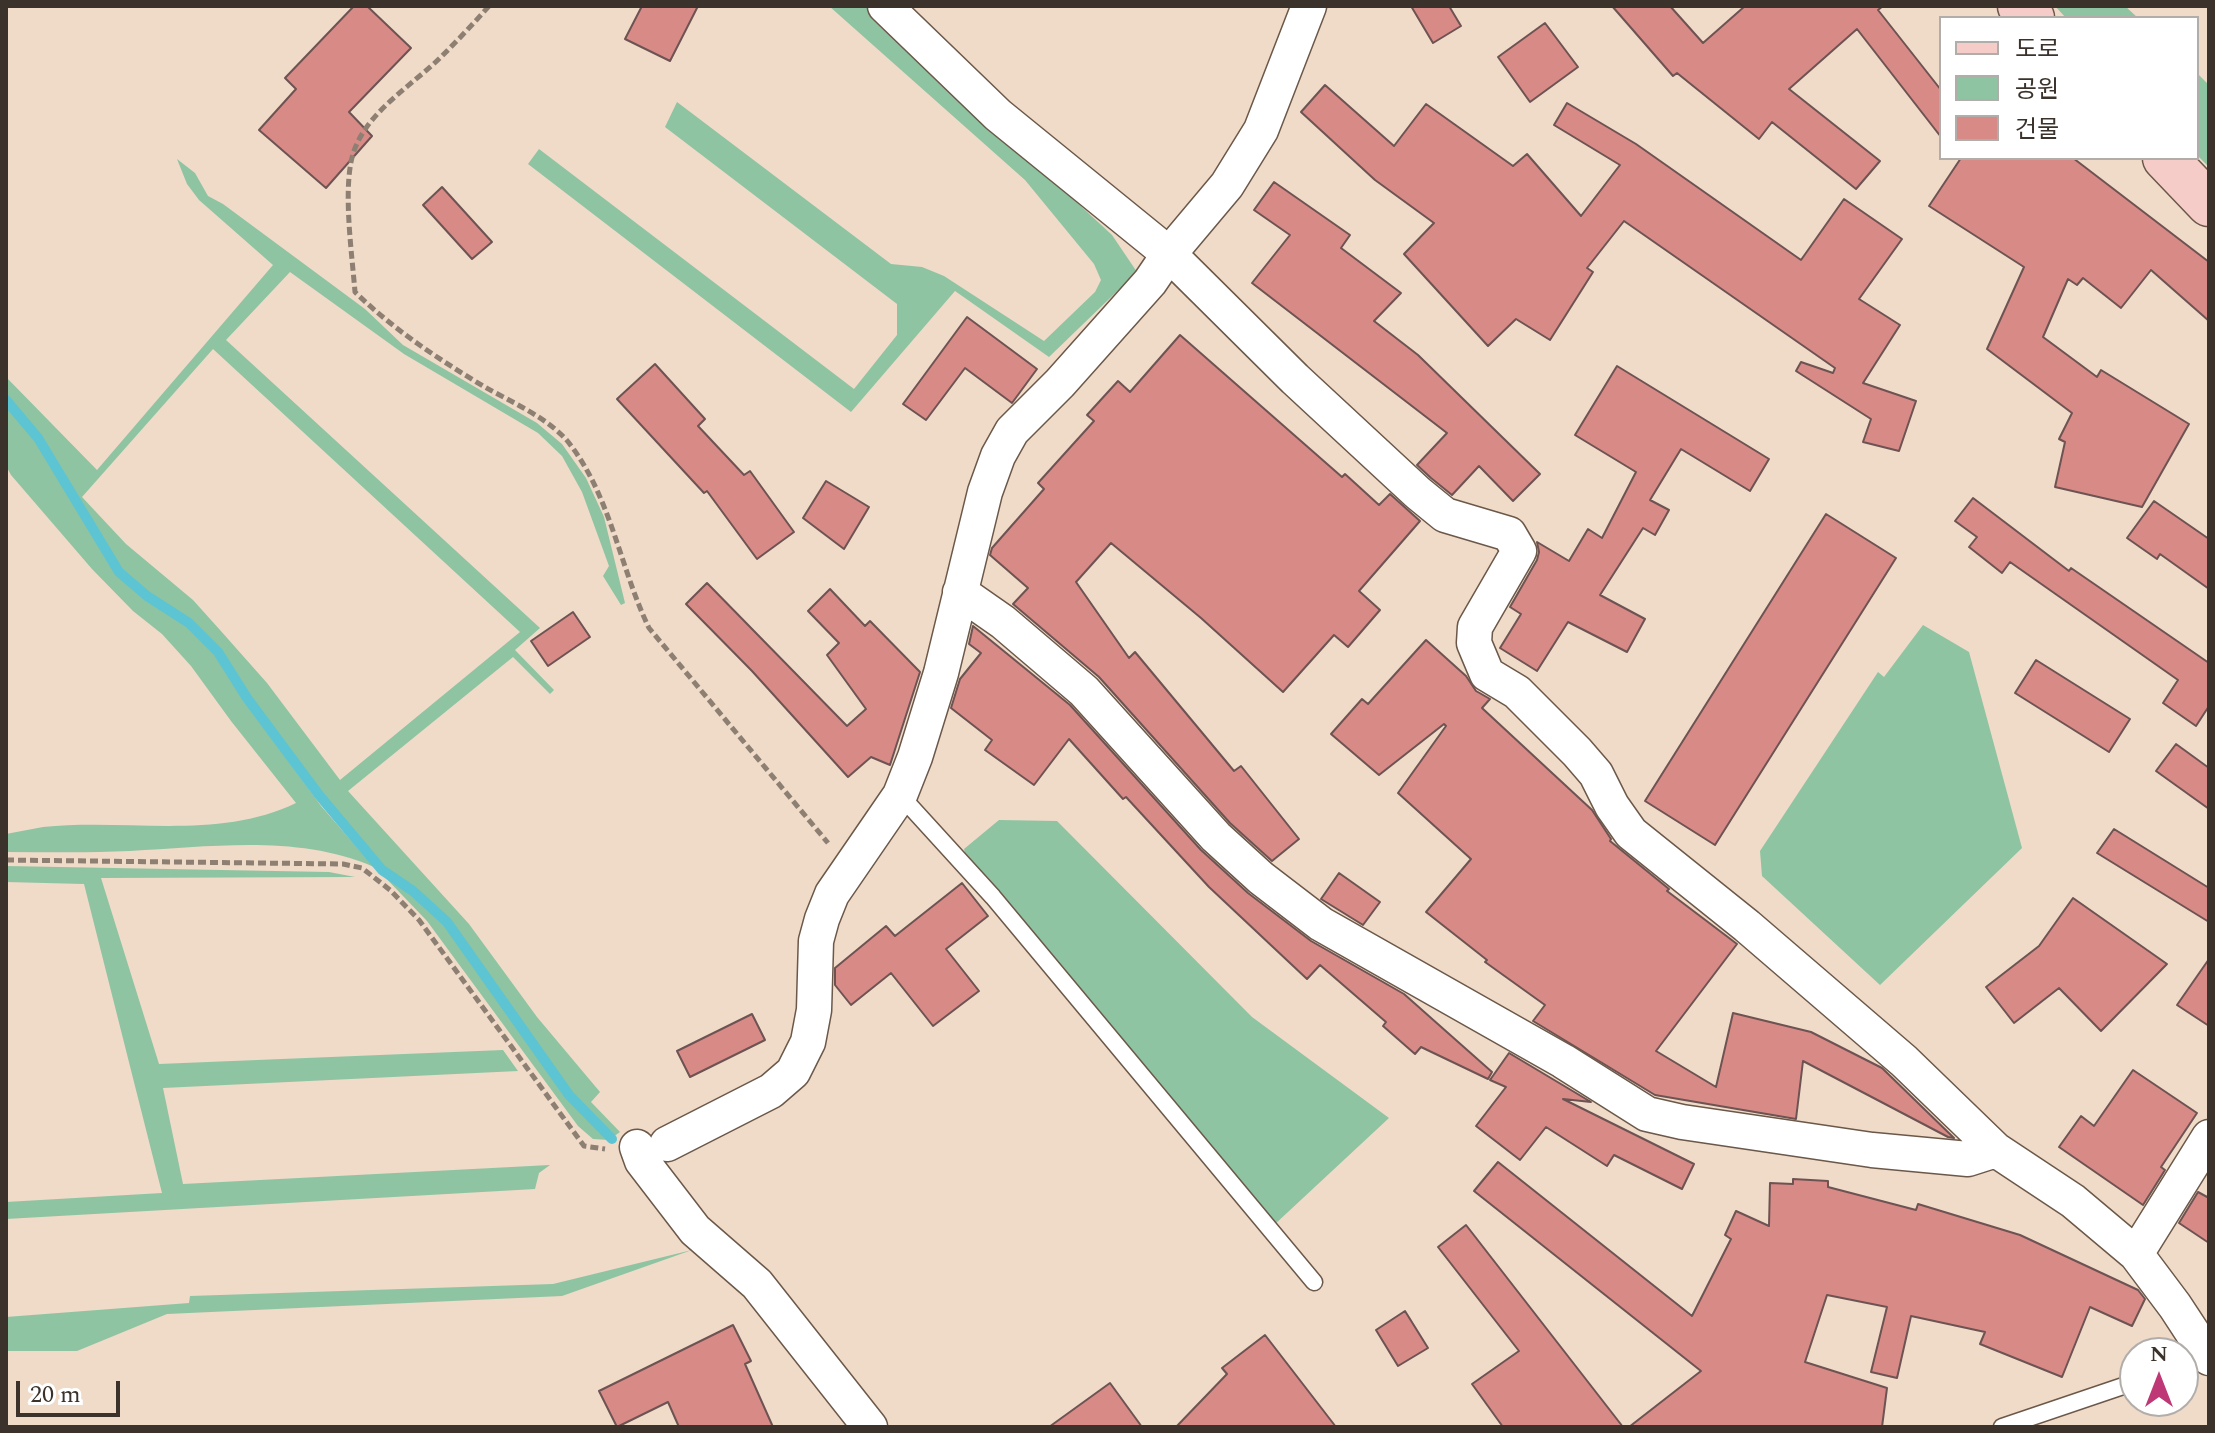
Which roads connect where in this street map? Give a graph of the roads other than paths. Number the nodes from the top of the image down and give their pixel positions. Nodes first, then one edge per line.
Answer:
1 (885, 6) edge
2 (1309, 6) edge
3 (2167, 160) edge
4 (2209, 204) edge
5 (1169, 254) junction
6 (960, 592) junction
7 (900, 795) junction
8 (2209, 1137) edge
9 (1996, 1150) junction
10 (2136, 1254) junction
11 (1314, 1282) dead end
12 (2200, 1360) edge
13 (2119, 1387) edge
14 (870, 1427) edge
15 (2002, 1427) edge

1 - 5 street
2 - 5 street
3 - 4 street
5 - 6 street
5 - 9 street
6 - 7 street
6 - 9 street
7 - 11 lane
7 - 14 street
8 - 10 street
9 - 10 street
10 - 12 street
13 - 15 lane

